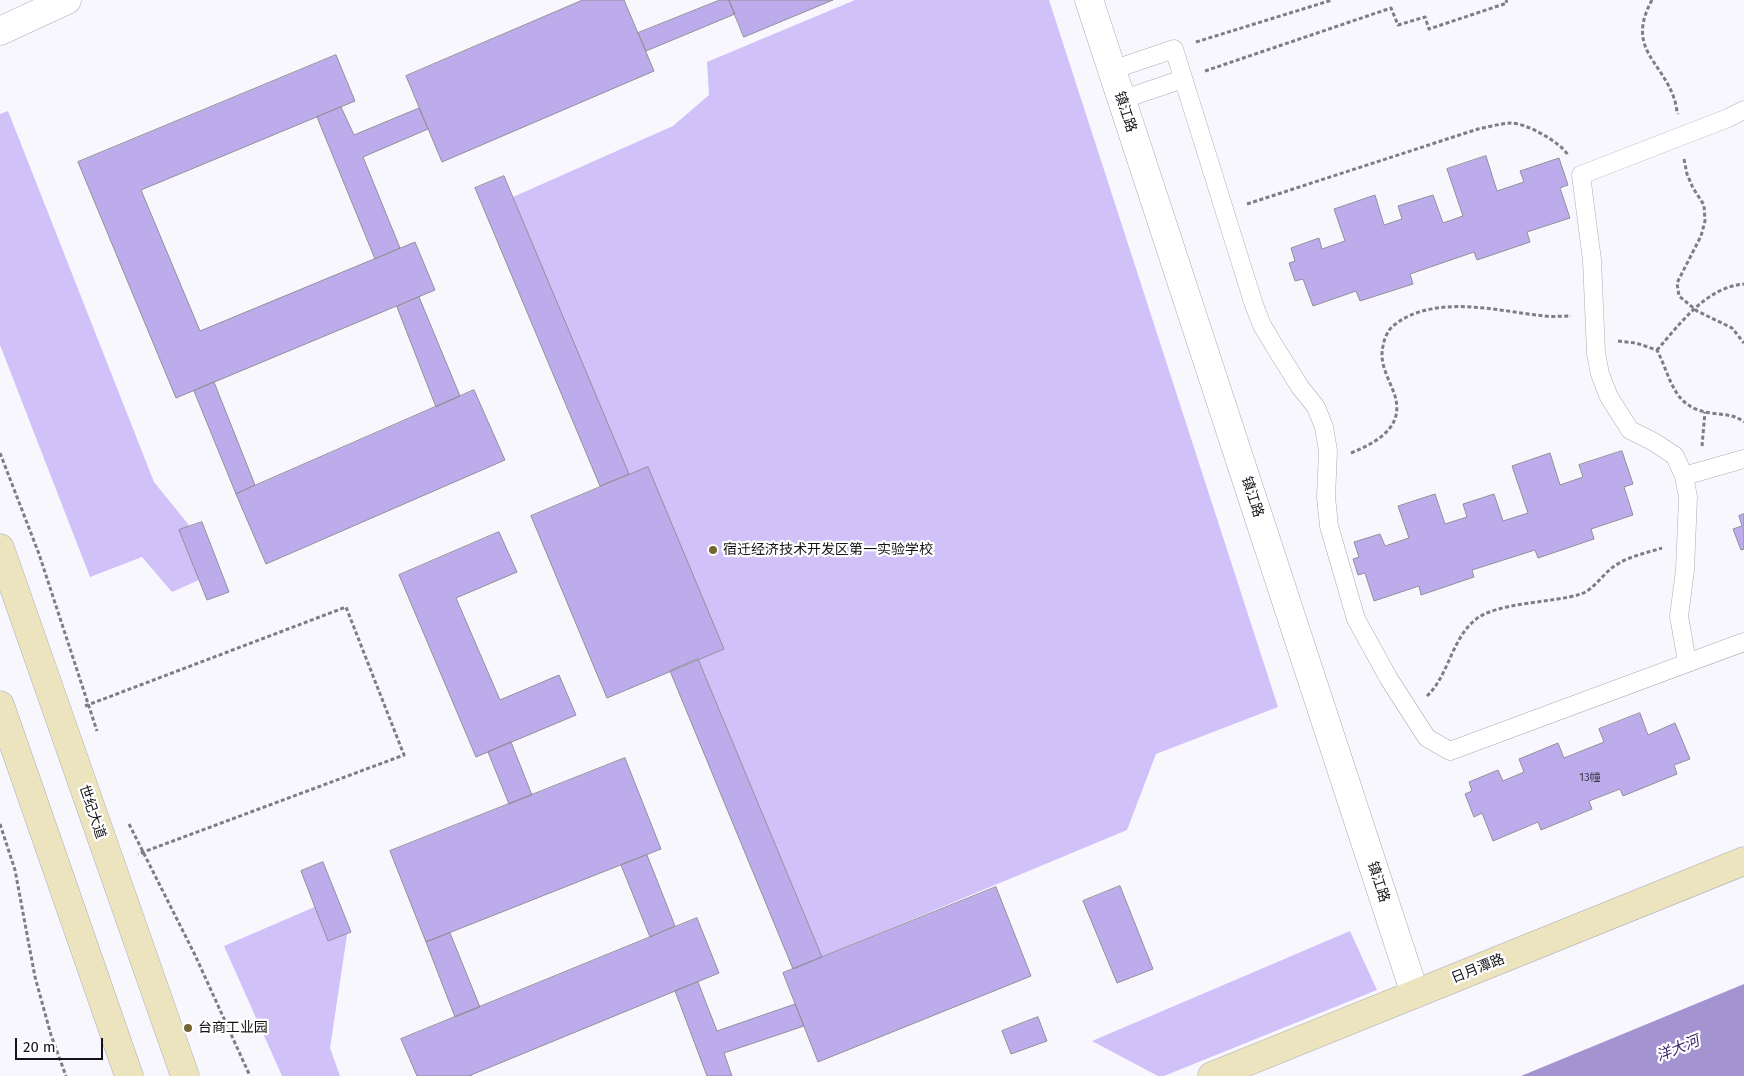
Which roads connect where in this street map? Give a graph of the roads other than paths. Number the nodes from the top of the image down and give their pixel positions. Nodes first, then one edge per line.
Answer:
1 (67, 0) edge
2 (1089, 0) edge
3 (0, 31) edge
4 (1112, 70) junction
5 (1183, 79) junction
6 (1121, 100) junction
7 (1744, 110) edge
8 (1744, 459) edge
9 (1684, 476) junction
10 (0, 548) edge
11 (1744, 642) edge
12 (1687, 662) junction
13 (0, 705) edge
14 (1744, 862) edge
15 (1415, 994) junction
16 (129, 1076) edge
17 (185, 1076) edge
18 (1212, 1076) edge

1 - 3 street
2 - 4 street, 镇江路
4 - 5 lane
4 - 6 street, 镇江路
5 - 6 lane
5 - 12 lane
6 - 15 street, 镇江路
7 - 9 lane
8 - 9 lane
9 - 12 lane
10 - 17 street, 世纪大道
11 - 12 lane
13 - 16 street
14 - 15 street, 日月潭路
15 - 18 street, 日月潭路

